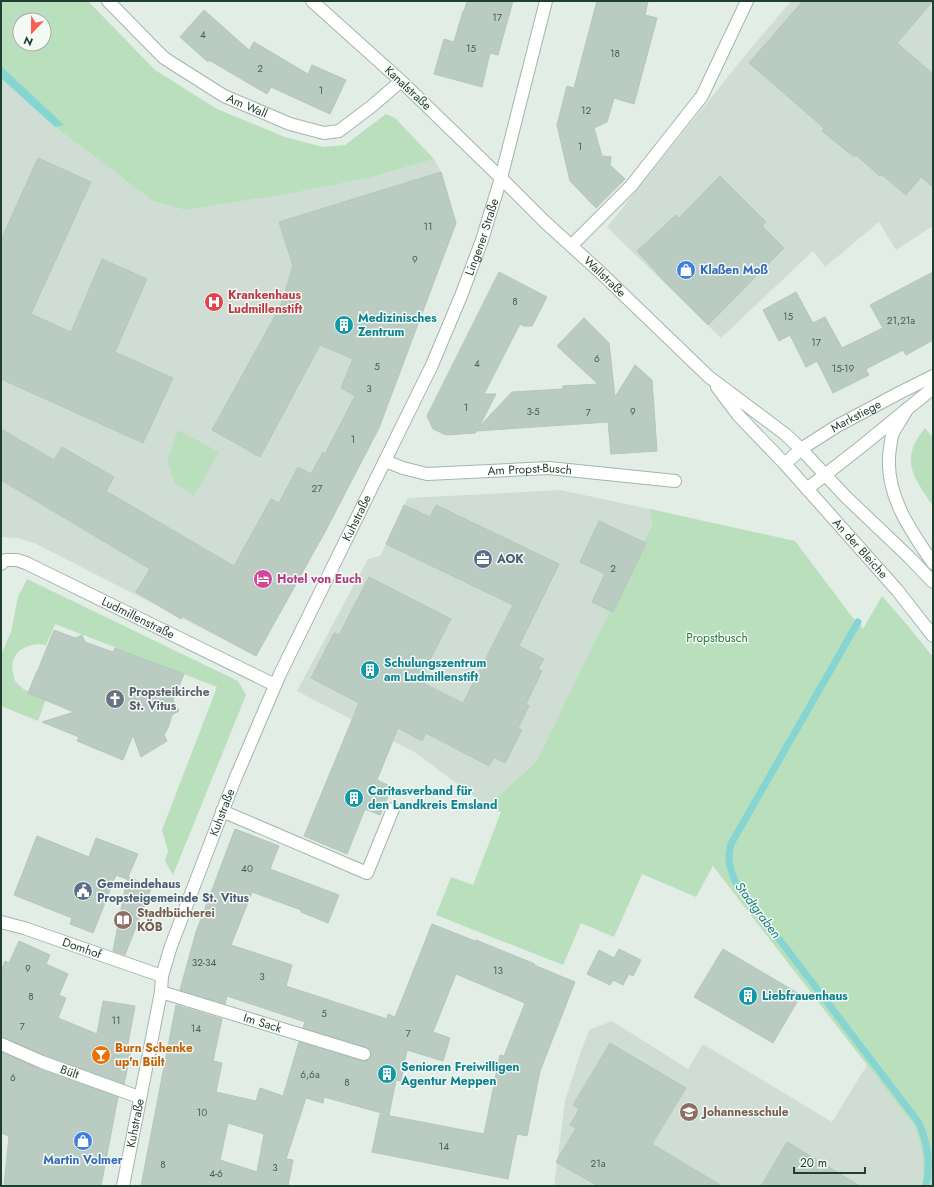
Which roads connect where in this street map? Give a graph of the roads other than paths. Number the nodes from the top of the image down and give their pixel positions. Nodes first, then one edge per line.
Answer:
1 (108, 1) edge
2 (312, 1) edge
3 (546, 1) edge
4 (747, 1) edge
5 (401, 81) junction
6 (501, 178) junction
7 (572, 246) junction
8 (933, 376) edge
9 (709, 377) junction
10 (933, 388) edge
11 (907, 409) junction
12 (801, 449) junction
13 (385, 461) junction
14 (785, 464) junction
15 (825, 475) junction
16 (675, 481) dead end
17 (807, 489) junction
18 (933, 563) edge
19 (1, 564) edge
20 (933, 582) edge
21 (933, 636) edge
22 (275, 685) junction
23 (393, 809) dead end
24 (222, 811) junction
25 (1, 922) edge
26 (162, 976) junction
27 (160, 992) junction
28 (1, 1044) edge
29 (364, 1054) dead end
30 (139, 1097) junction
31 (123, 1186) edge

1 - 5 street, Am Wall
2 - 5 street, Kanalstraße
3 - 6 street, Lingener Straße
4 - 7 street
5 - 6 street, Kanalstraße
6 - 7 street, Wallstraße
6 - 13 street, Lingener Straße
7 - 9 street, Wallstraße
8 - 12 street, Markstiege
9 - 12 street, Wallstraße
9 - 14 street, Wallstraße
10 - 11 street, Markstiege
11 - 15 street, Markstiege
11 - 18 street
12 - 14 street, Markstiege
12 - 15 street, An der Bleiche
13 - 16 street, Am Propst-Busch
13 - 22 street, Kuhstraße
14 - 17 street, An der Bleiche
15 - 17 street, Markstiege
15 - 20 street, An der Bleiche
17 - 21 street, An der Bleiche
19 - 22 street, Ludmillenstraße
22 - 24 street, Kuhstraße
23 - 24 street
24 - 26 street, Kuhstraße
25 - 26 street, Domhof
26 - 27 street, Kuhstraße
27 - 29 street, Im Sack
27 - 30 street, Kuhstraße
28 - 30 street, Bült
30 - 31 street, Kuhstraße

